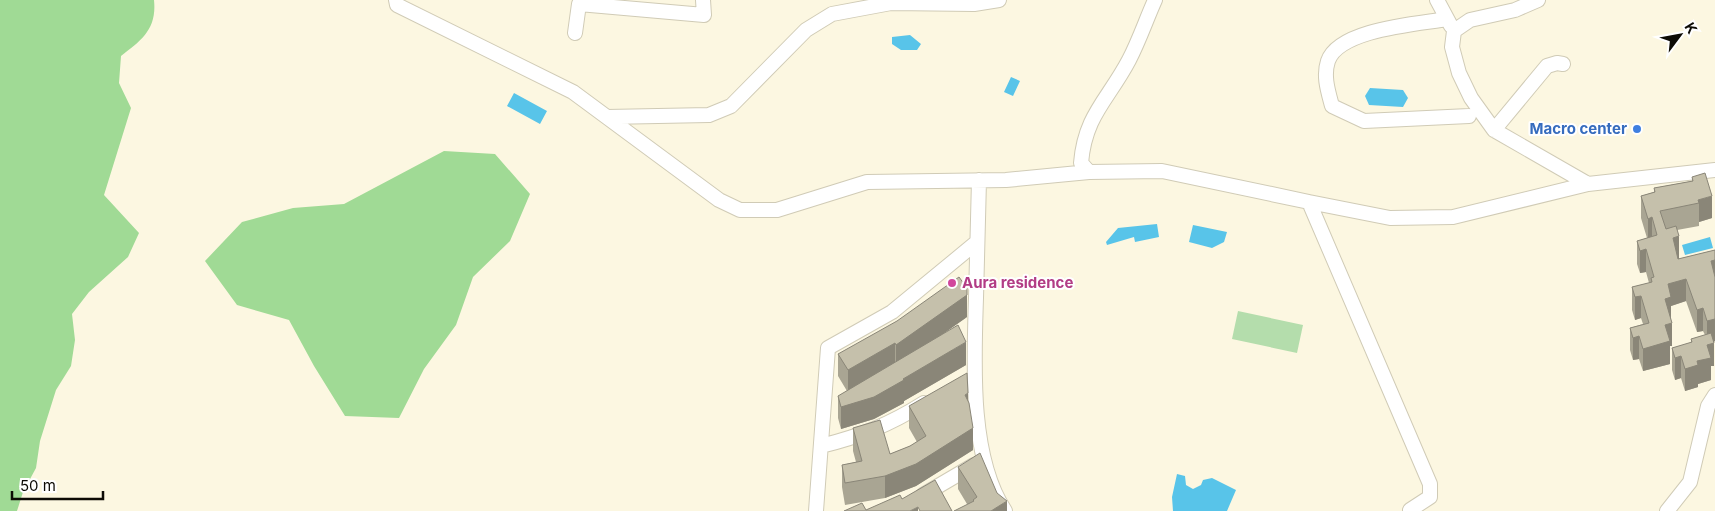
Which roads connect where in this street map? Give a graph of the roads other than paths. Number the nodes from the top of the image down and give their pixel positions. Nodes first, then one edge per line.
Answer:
1 (396, 0) edge
2 (703, 0) edge
3 (999, 0) edge
4 (1155, 0) edge
5 (1437, 0) edge
6 (1538, 0) edge
7 (943, 2) edge
8 (1451, 25) junction
9 (575, 33) dead end
10 (1563, 64) dead end
11 (1469, 116) dead end
12 (607, 117) junction
13 (1494, 130) junction
14 (1715, 170) edge
15 (1089, 172) junction
16 (979, 180) junction
17 (1588, 184) junction
18 (1309, 202) junction
19 (977, 242) junction
20 (973, 372) junction
21 (957, 382) edge
22 (1715, 395) edge
23 (933, 397) edge
24 (821, 446) junction
25 (985, 458) junction
26 (910, 502) edge
27 (1410, 510) edge
28 (816, 511) edge
29 (1005, 511) edge
30 (1667, 511) edge

1 - 12 street
2 - 9 street
3 - 7 street
4 - 15 street
5 - 8 street
6 - 8 street
7 - 12 street
8 - 11 street
8 - 13 street
10 - 13 street
12 - 16 street
13 - 17 street
14 - 17 street
15 - 16 street
15 - 18 street
16 - 19 street
17 - 18 street
18 - 27 street
19 - 20 street
19 - 24 street
20 - 21 street
20 - 25 street
22 - 30 street
23 - 24 street
24 - 28 street
25 - 26 street
25 - 29 street

